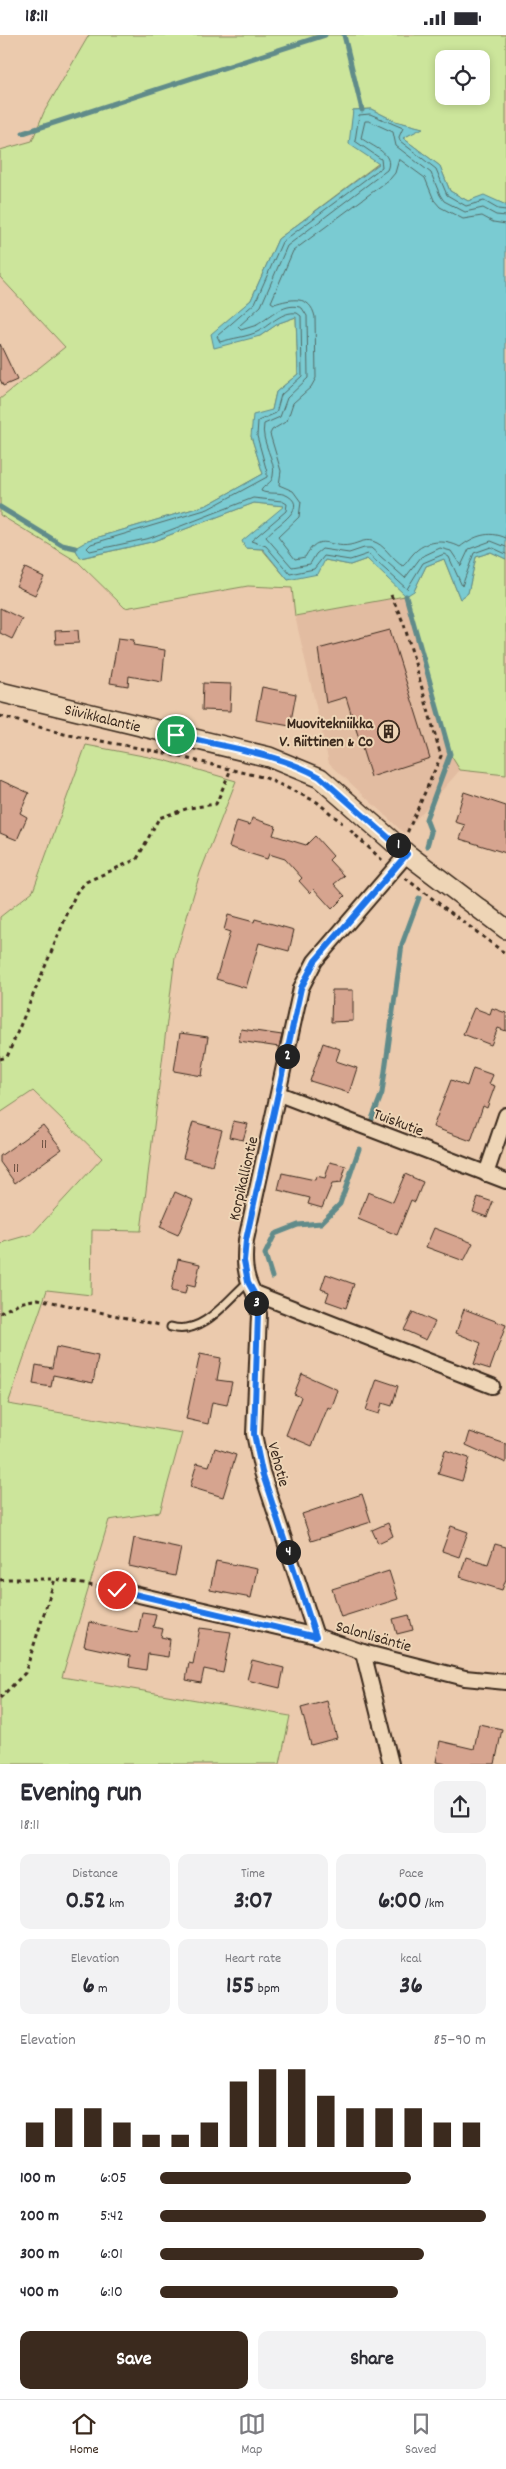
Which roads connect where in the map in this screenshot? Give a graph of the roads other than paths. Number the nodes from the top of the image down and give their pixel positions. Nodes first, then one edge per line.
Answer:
1 (0, 692) edge
2 (404, 851) junction
3 (506, 929) edge
4 (279, 1094) junction
5 (506, 1115) edge
6 (486, 1174) junction
7 (506, 1181) edge
8 (251, 1288) junction
9 (171, 1327) road end
10 (492, 1387) dead end
11 (117, 1590) road end
12 (316, 1637) junction
13 (363, 1652) junction
14 (506, 1682) edge
15 (391, 1764) edge

1 - 2 main road, Siivikkalantie
2 - 3 main road, Siivikkalantie
2 - 4 street, Korpikalliontie
4 - 6 street, Tuiskutie
4 - 8 street, Korpikalliontie
5 - 6 street
6 - 7 street, Tuiskutie
8 - 9 lane
8 - 10 street
8 - 12 street, Vehotie
11 - 12 street, Salonlisäntie
12 - 13 street, Salonlisäntie
13 - 14 street, Salonlisäntie
13 - 15 street

